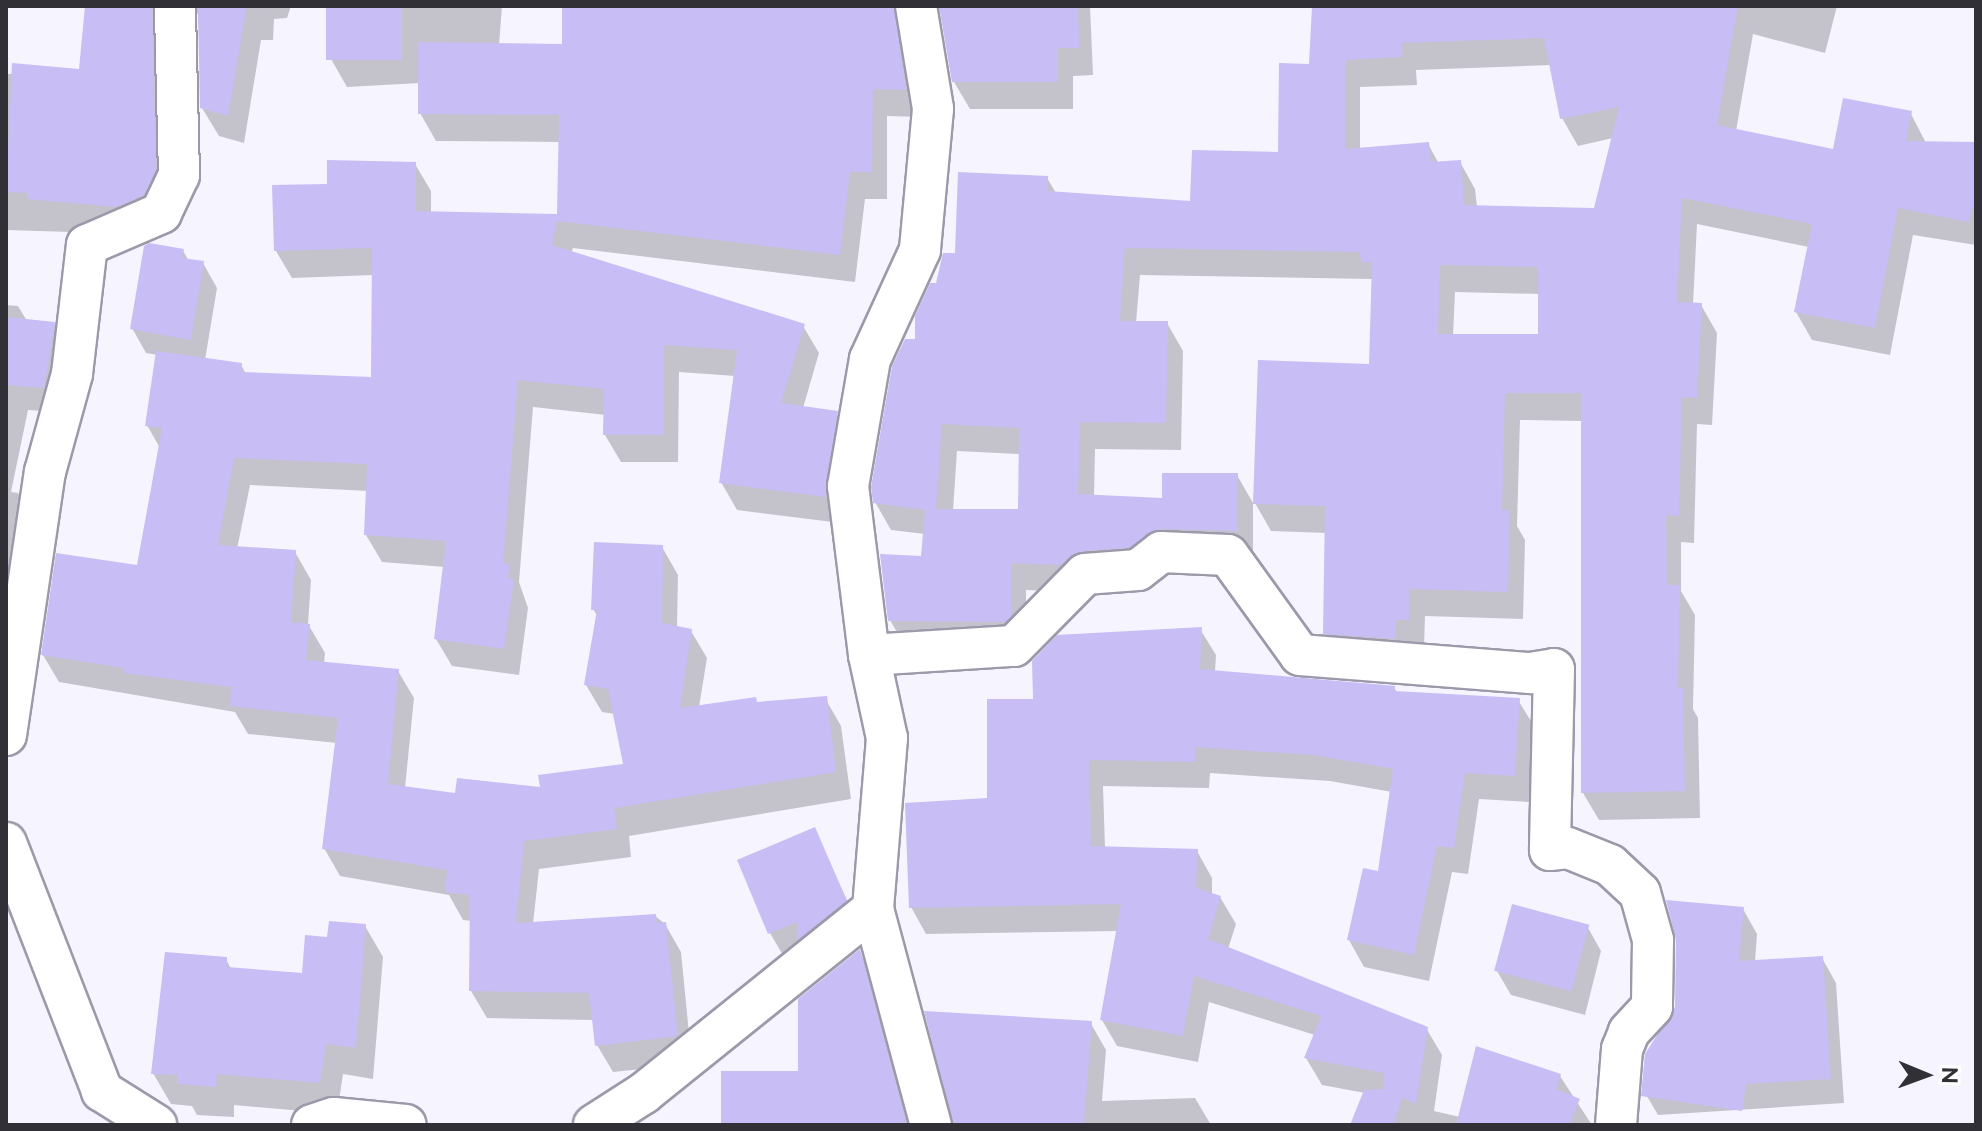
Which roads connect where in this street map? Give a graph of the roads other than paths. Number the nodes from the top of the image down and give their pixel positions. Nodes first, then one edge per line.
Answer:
1 (175, 6) edge
2 (916, 6) edge
3 (869, 655) junction
4 (6, 735) edge
5 (6, 843) edge
6 (873, 909) junction
7 (156, 1125) edge
8 (312, 1125) edge
9 (406, 1125) edge
10 (594, 1125) edge
11 (931, 1125) edge
12 (1616, 1125) edge

1 - 4 street
2 - 3 street
3 - 6 street
3 - 12 street
5 - 7 street
6 - 10 street
6 - 11 street
8 - 9 street

